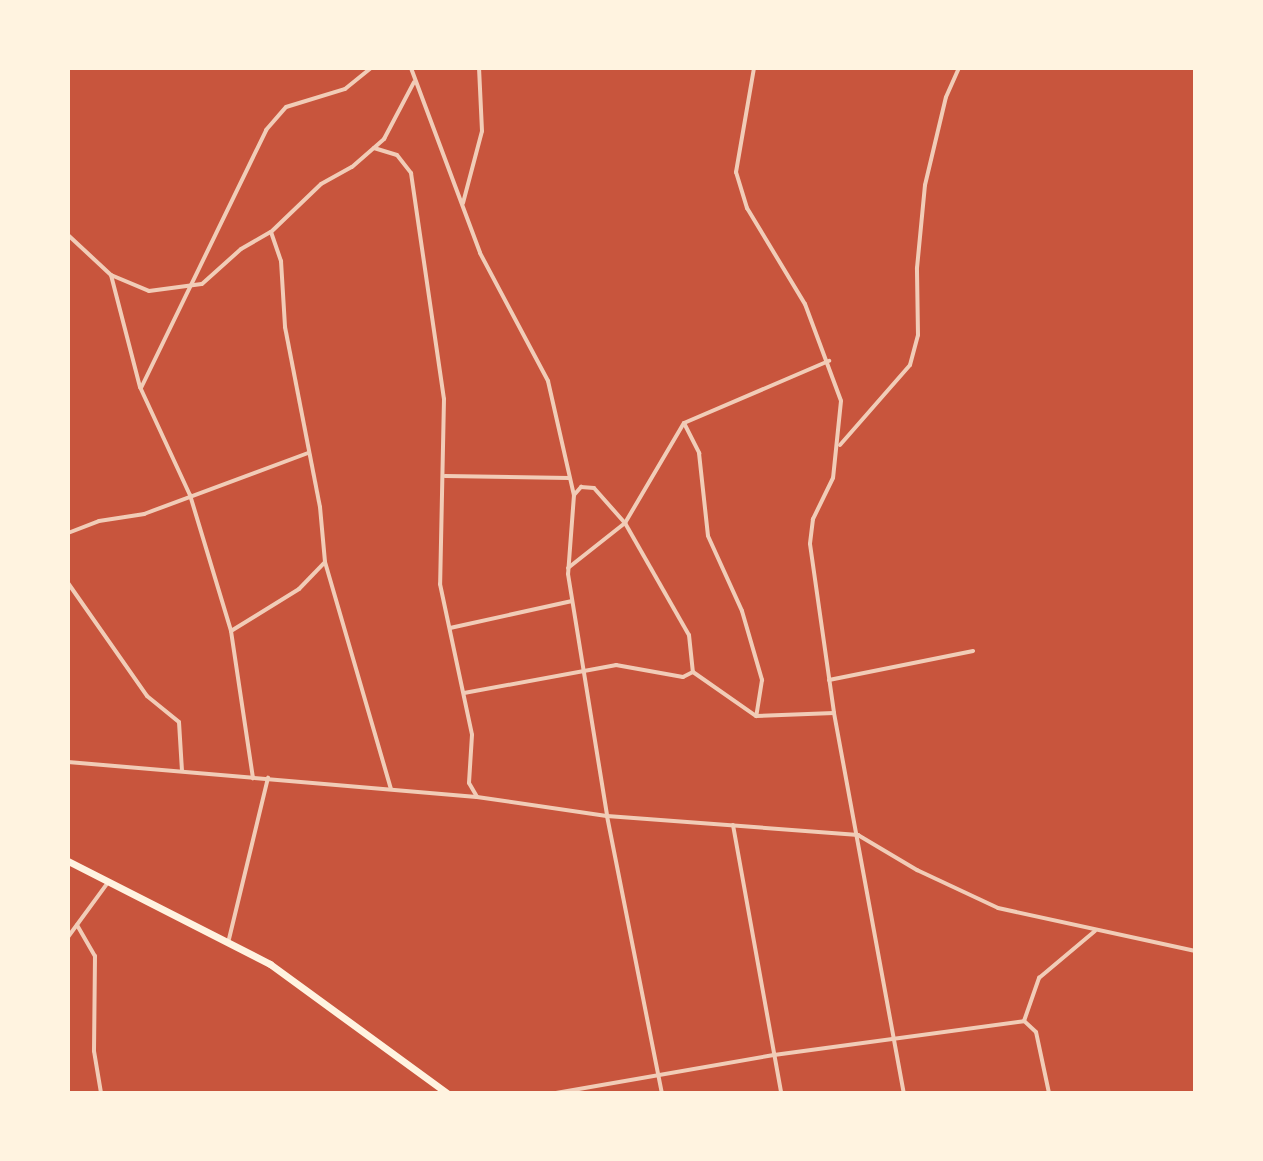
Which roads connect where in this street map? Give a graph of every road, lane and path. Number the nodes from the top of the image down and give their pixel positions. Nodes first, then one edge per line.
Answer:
1 (371, 68) edge
2 (411, 68) edge
3 (479, 68) edge
4 (754, 68) edge
5 (959, 68) edge
6 (414, 82) junction
7 (374, 148) junction
8 (463, 203) junction
9 (271, 232) junction
10 (68, 235) edge
11 (111, 275) junction
12 (196, 282) junction
13 (829, 361) junction
14 (141, 388) junction
15 (684, 423) junction
16 (838, 447) junction
17 (308, 453) junction
18 (445, 476) junction
19 (569, 478) junction
20 (190, 495) junction
21 (574, 495) junction
22 (625, 523) junction
23 (68, 533) edge
24 (325, 562) junction
25 (568, 568) junction
26 (68, 583) edge
27 (572, 601) junction
28 (449, 629) junction
29 (231, 631) junction
30 (973, 651) dead end
31 (584, 669) junction
32 (693, 672) junction
33 (829, 680) junction
34 (463, 693) junction
35 (834, 713) junction
36 (756, 716) junction
37 (68, 762) edge
38 (182, 771) junction
39 (253, 778) junction
40 (268, 778) junction
41 (391, 789) junction
42 (477, 797) junction
43 (607, 816) junction
44 (733, 825) junction
45 (858, 835) junction
46 (68, 861) edge
47 (110, 881) junction
48 (77, 925) junction
49 (1096, 931) junction
50 (68, 937) edge
51 (229, 939) junction
52 (1195, 951) edge
53 (1024, 1021) junction
54 (894, 1037) junction
55 (774, 1055) junction
56 (659, 1076) junction
57 (101, 1093) edge
58 (447, 1093) edge
59 (556, 1093) edge
60 (662, 1093) edge
61 (781, 1093) edge
62 (904, 1093) edge
63 (1049, 1093) edge

1 - 12 street
2 - 6 street
3 - 8 street
4 - 13 street
5 - 16 street
6 - 7 street
6 - 8 street
7 - 9 street
7 - 18 street
8 - 19 street
9 - 12 street
9 - 17 street
10 - 11 street
11 - 12 street
11 - 14 street
12 - 14 street
13 - 15 street
13 - 16 street
14 - 20 street
15 - 22 street
15 - 36 street
16 - 33 street
17 - 20 street
17 - 24 street
18 - 19 street
18 - 28 street
19 - 21 street
20 - 23 street
20 - 29 street
21 - 22 street
21 - 25 street
22 - 25 street
22 - 32 street
24 - 29 street
24 - 41 street
25 - 27 street
26 - 38 street
27 - 28 street
27 - 31 street
28 - 34 street
29 - 39 street
30 - 33 street
31 - 32 street
31 - 34 street
31 - 43 street
32 - 36 street
33 - 35 street
34 - 42 street
35 - 36 street
35 - 45 street
37 - 38 street
38 - 39 street
39 - 40 street
40 - 41 street
40 - 51 street
41 - 42 street
42 - 43 street
43 - 44 street
43 - 56 street
44 - 45 street
44 - 55 street
45 - 49 street
45 - 54 street
46 - 47 highway
47 - 48 street
47 - 51 highway
48 - 50 street
48 - 57 street
49 - 52 street
49 - 53 street
51 - 58 highway
53 - 54 street
53 - 63 street
54 - 55 street
54 - 62 street
55 - 56 street
55 - 61 street
56 - 59 street
56 - 60 street

